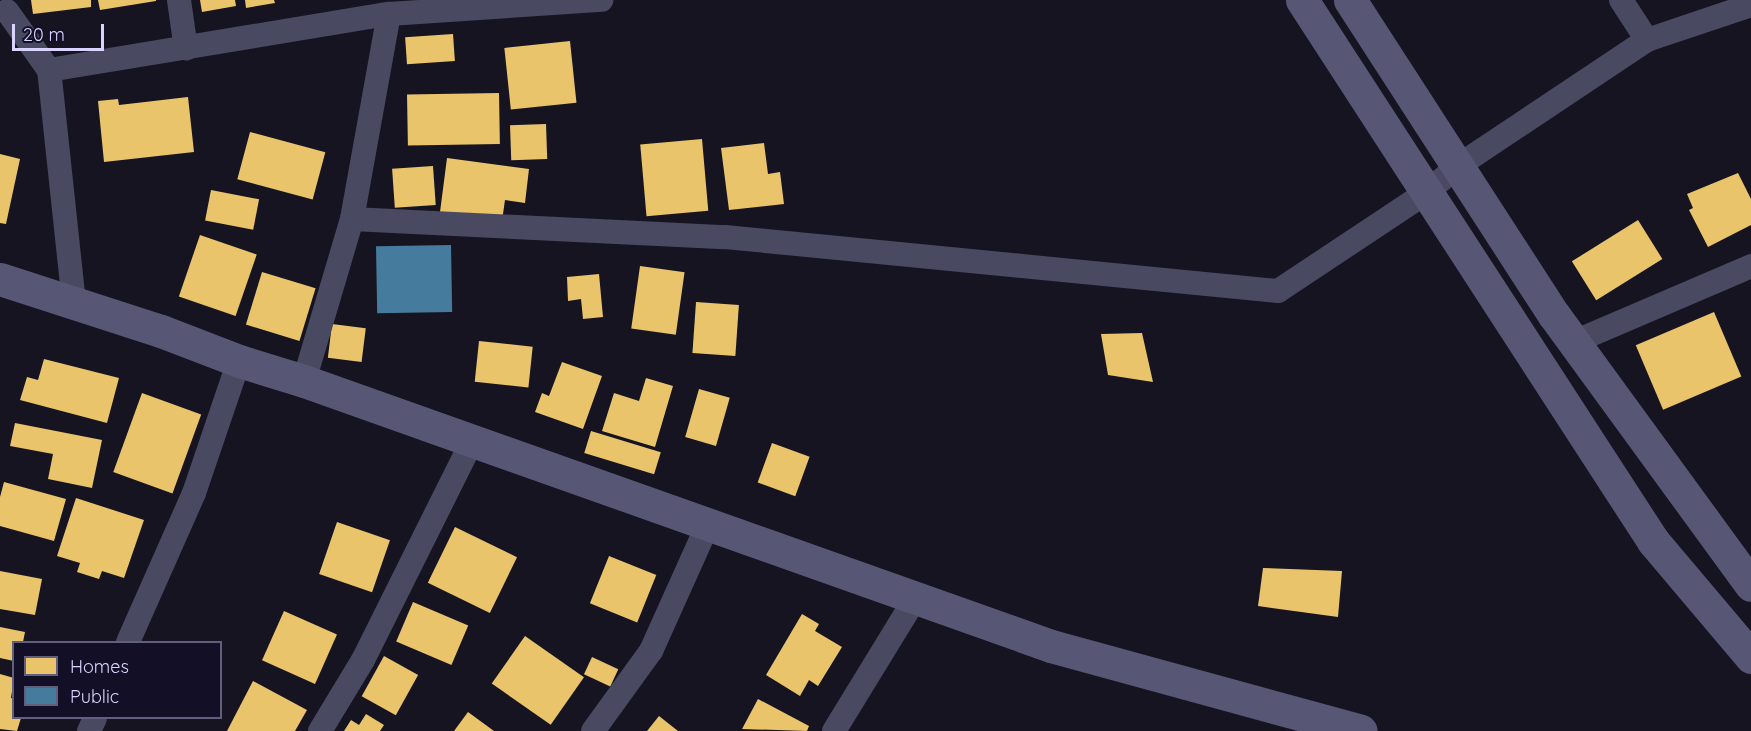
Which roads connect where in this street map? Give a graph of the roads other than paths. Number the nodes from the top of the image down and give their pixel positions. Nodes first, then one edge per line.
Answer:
1 (180, 0) edge
2 (602, 0) edge
3 (1302, 0) edge
4 (1350, 0) edge
5 (1621, 0) edge
6 (1751, 5) edge
7 (7, 11) dead end
8 (389, 14) junction
9 (1647, 40) junction
10 (186, 49) junction
11 (49, 70) junction
12 (1458, 166) junction
13 (1427, 192) junction
14 (352, 219) junction
15 (1751, 267) edge
16 (0, 279) edge
17 (74, 303) junction
18 (1574, 342) junction
19 (239, 361) junction
20 (304, 381) junction
21 (472, 441) junction
22 (708, 524) junction
23 (1751, 585) edge
24 (916, 597) junction
25 (128, 641) edge
26 (1751, 657) edge
27 (320, 731) edge
28 (593, 731) edge
29 (834, 731) edge
30 (1361, 731) edge

1 - 10 street
2 - 8 street
3 - 13 street
4 - 12 street
5 - 9 street
6 - 9 street
7 - 11 street
8 - 10 street
8 - 14 street
9 - 12 street
10 - 11 street
11 - 17 street
12 - 13 street
12 - 18 street
13 - 14 street
13 - 26 street
14 - 20 street
15 - 18 street
16 - 17 street
17 - 19 street
18 - 23 street
19 - 20 street
19 - 25 street
20 - 21 street
21 - 22 street
21 - 27 street
22 - 24 street
22 - 28 street
24 - 29 street
24 - 30 street

